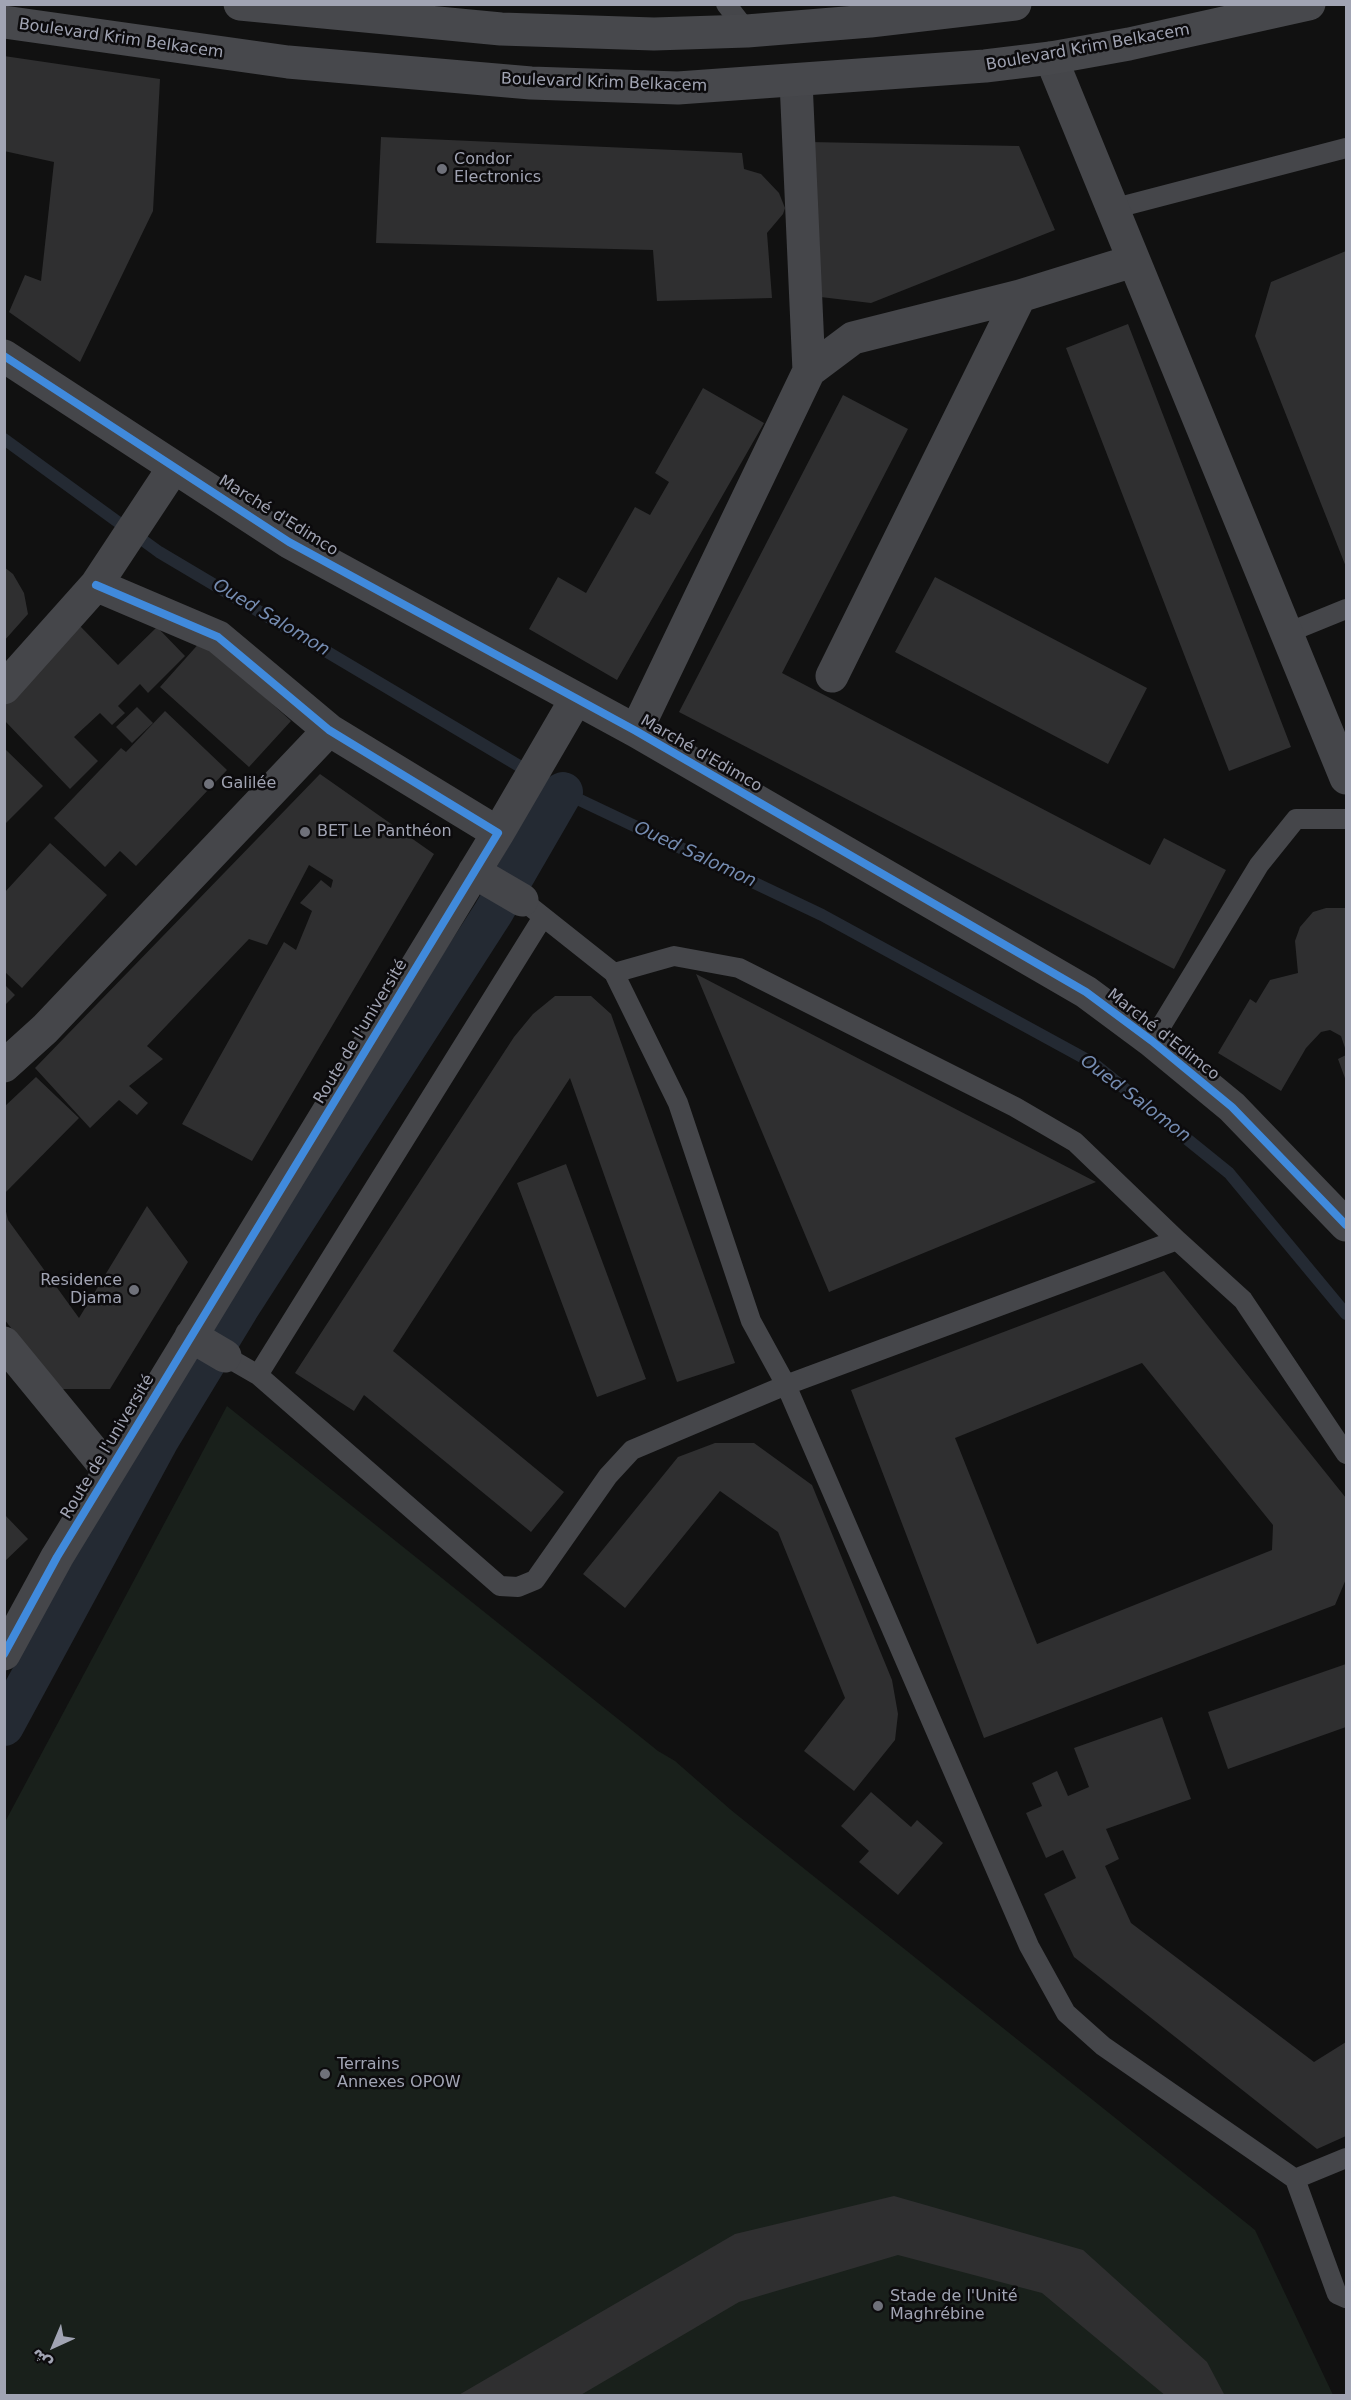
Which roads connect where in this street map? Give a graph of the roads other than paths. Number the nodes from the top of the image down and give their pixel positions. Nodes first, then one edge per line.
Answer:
1 (240, 4) edge
2 (726, 4) edge
3 (1015, 4) edge
4 (1309, 4) edge
5 (378, 10) edge
6 (868, 13) edge
7 (4, 22) edge
8 (747, 31) junction
9 (1051, 58) junction
10 (796, 81) junction
11 (1347, 148) edge
12 (1112, 209) junction
13 (1133, 261) junction
14 (1020, 296) junction
15 (4, 356) edge
16 (809, 371) junction
17 (169, 476) junction
18 (102, 577) junction
19 (1347, 609) edge
20 (1287, 633) junction
21 (832, 676) dead end
22 (4, 688) edge
23 (576, 699) junction
24 (329, 730) junction
25 (636, 731) junction
26 (1347, 778) edge
27 (1347, 819) edge
28 (498, 832) junction
29 (478, 874) junction
30 (532, 909) junction
31 (614, 973) junction
32 (1152, 1041) junction
33 (4, 1066) edge
34 (1347, 1225) edge
35 (1177, 1240) junction
36 (191, 1336) junction
37 (4, 1343) edge
38 (225, 1356) joint
39 (258, 1376) junction
40 (786, 1385) junction
41 (1347, 1454) edge
42 (110, 1472) junction
43 (4, 1654) edge
44 (1347, 2158) edge
45 (1295, 2179) junction
46 (1347, 2298) edge

1 - 5 main road
2 - 8 lane
3 - 6 main road
4 - 9 main road, Boulevard Krim Belkacem
5 - 8 main road
6 - 8 main road
7 - 10 main road, Boulevard Krim Belkacem
9 - 10 main road, Boulevard Krim Belkacem
9 - 12 street
10 - 16 street
11 - 12 lane
12 - 13 street
13 - 14 street
13 - 20 street
14 - 16 street
14 - 21 street
15 - 17 street, Marché d'Edimco
16 - 25 street
17 - 18 street
17 - 23 street, Marché d'Edimco
18 - 22 street
18 - 24 street
19 - 20 lane
20 - 26 street
23 - 25 street, Marché d'Edimco
23 - 28 street, Route de l'université
24 - 28 street
24 - 33 street
25 - 32 street, Marché d'Edimco
27 - 32 lane
28 - 29 street, Route de l'université
29 - 30 street
29 - 36 street, Route de l'université
30 - 31 lane
30 - 39 lane
31 - 35 lane
31 - 40 lane
32 - 34 street, Marché d'Edimco
35 - 40 lane
35 - 41 lane
36 - 38 street
36 - 42 street, Route de l'université
37 - 42 street
38 - 39 lane
39 - 40 lane
40 - 45 lane
42 - 43 street, Route de l'université
44 - 45 lane
45 - 46 lane

